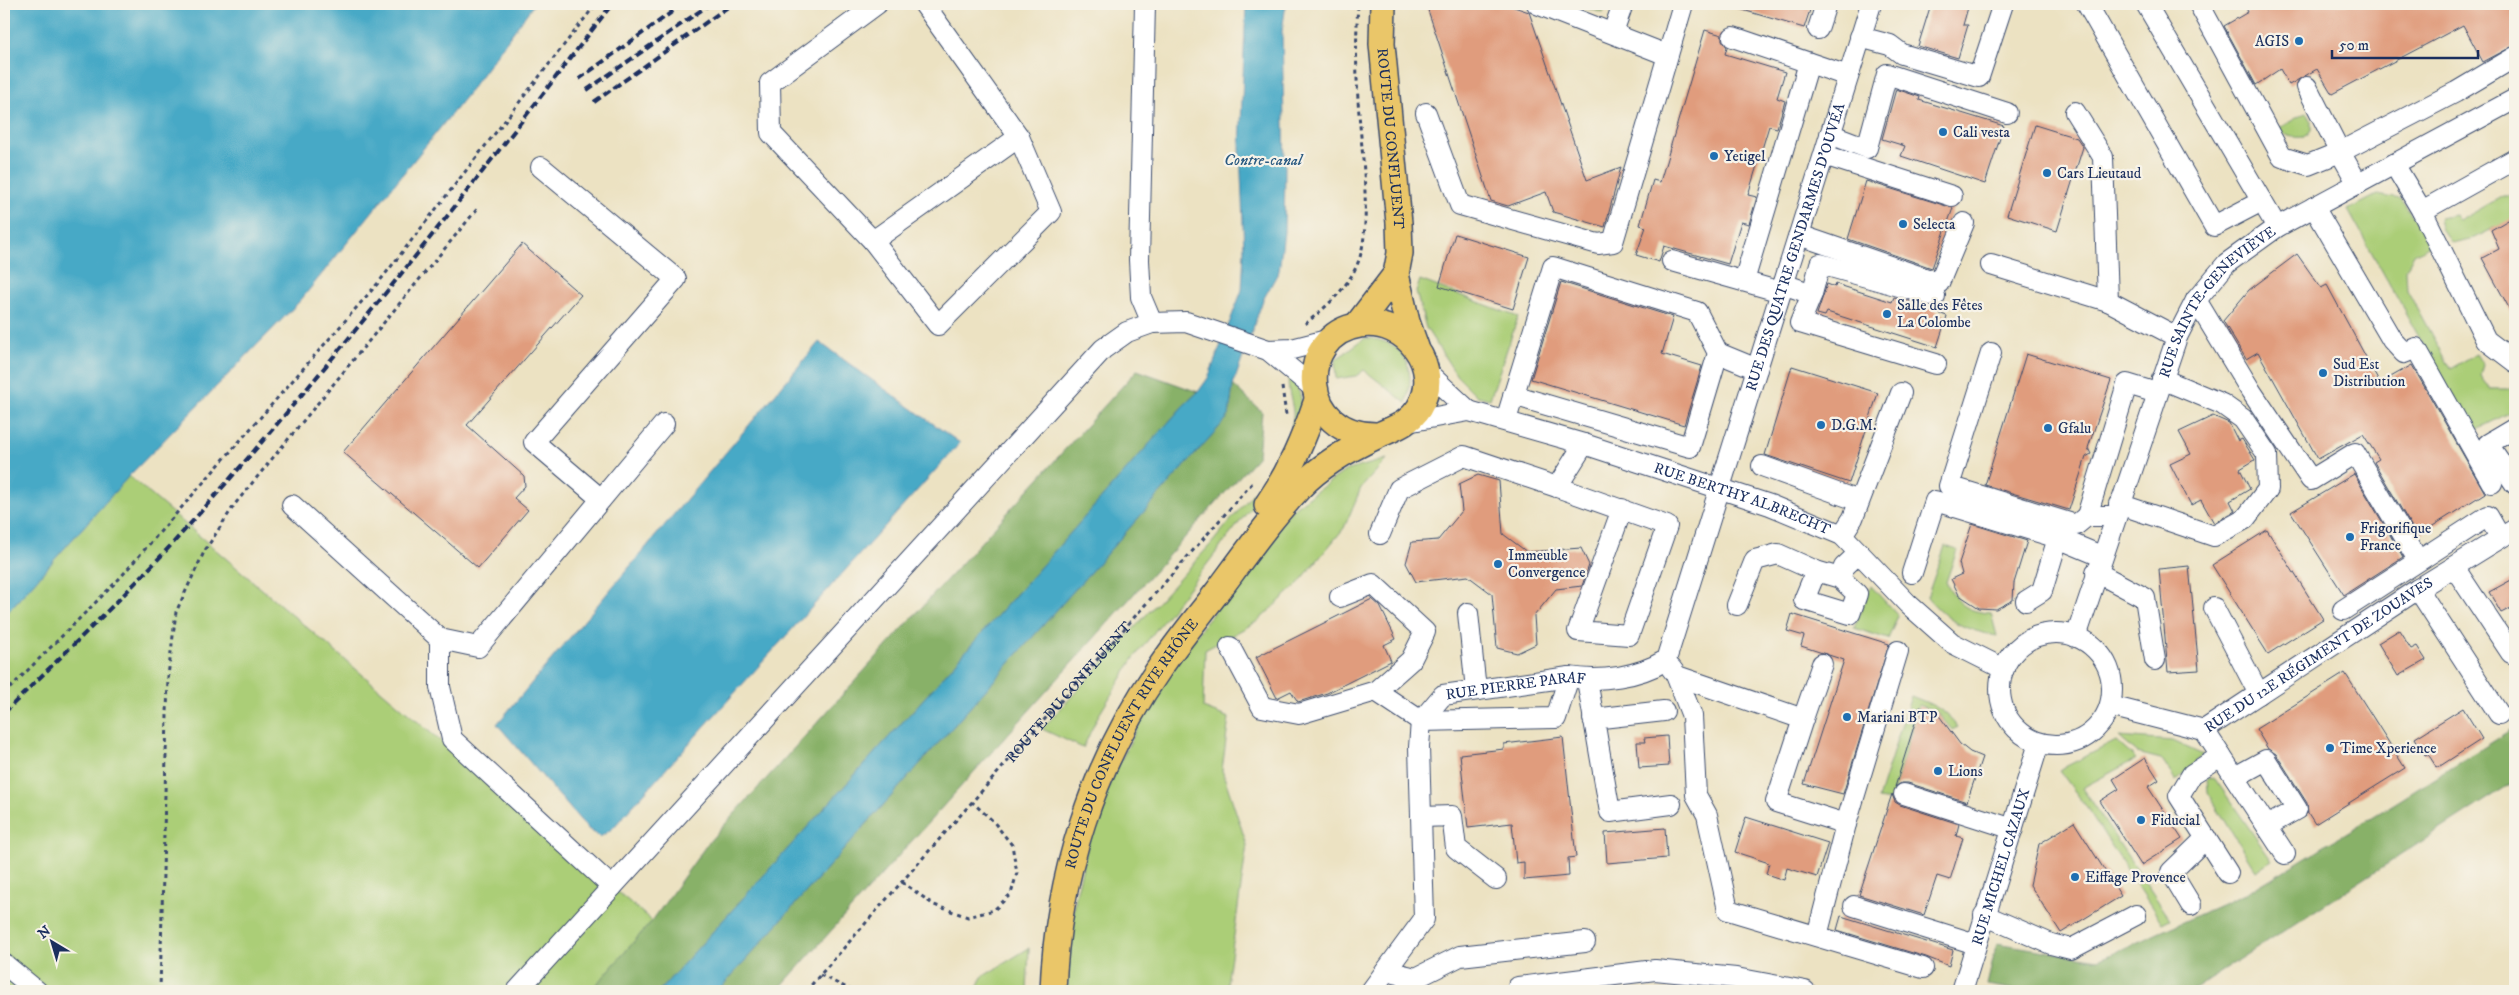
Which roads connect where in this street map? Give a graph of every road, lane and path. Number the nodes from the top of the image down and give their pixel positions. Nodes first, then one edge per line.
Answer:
1 (596, 4) edge
2 (877, 4) edge
3 (924, 4) edge
4 (1145, 4) edge
5 (1358, 4) edge
6 (1383, 4) edge
7 (1537, 4) edge
8 (1623, 4) edge
9 (1683, 4) edge
10 (1826, 4) edge
11 (1870, 4) edge
12 (2003, 4) edge
13 (2087, 4) edge
14 (2146, 4) edge
15 (2199, 4) edge
16 (1818, 30) dead end
17 (1613, 32) junction
18 (1733, 37) dead end
19 (1860, 37) junction
20 (1667, 55) junction
21 (2515, 57) edge
22 (1809, 63) junction
23 (1848, 76) junction
24 (2307, 87) dead end
25 (2515, 99) edge
26 (2075, 112) dead end
27 (1426, 113) dead end
28 (2007, 113) dead end
29 (1830, 134) junction
30 (1019, 137) junction
31 (2340, 152) junction
32 (1824, 155) junction
33 (2515, 159) edge
34 (2394, 164) junction
35 (542, 167) dead end
36 (2358, 184) junction
37 (1952, 196) dead end
38 (2262, 201) junction
39 (2314, 207) junction
40 (478, 208) dead end
41 (2422, 212) junction
42 (1964, 223) dead end
43 (2278, 228) junction
44 (1799, 235) junction
45 (873, 241) junction
46 (1672, 261) dead end
47 (1992, 265) dead end
48 (1396, 274) junction
49 (1744, 282) junction
50 (1782, 288) junction
51 (1812, 294) junction
52 (1934, 296) dead end
53 (2108, 300) junction
54 (2196, 300) junction
55 (1152, 323) junction
56 (1357, 325) junction
57 (1303, 326) dead end
58 (2177, 337) junction
59 (1331, 339) junction
60 (1263, 347) junction
61 (1416, 347) junction
62 (1718, 353) junction
63 (1991, 353) dead end
64 (2515, 362) edge
65 (1936, 364) dead end
66 (1757, 369) junction
67 (1426, 371) junction
68 (1280, 382) dead end
69 (2160, 386) junction
70 (1901, 393) dead end
71 (1316, 395) junction
72 (1513, 395) junction
73 (1469, 411) junction
74 (1506, 420) junction
75 (1285, 421) dead end
76 (1407, 422) junction
77 (664, 424) dead end
78 (2515, 428) edge
79 (1378, 435) junction
80 (1584, 444) junction
81 (1762, 466) dead end
82 (1783, 473) junction
83 (1258, 476) dead end
84 (2492, 483) dead end
85 (2515, 484) edge
86 (1558, 487) junction
87 (1720, 489) junction
88 (601, 499) junction
89 (1859, 501) junction
90 (292, 505) dead end
91 (1770, 505) junction
92 (1622, 509) junction
93 (2117, 510) junction
94 (2087, 516) junction
95 (2508, 533) edge
96 (1380, 534) dead end
97 (1842, 535) junction
98 (2058, 538) junction
99 (1859, 553) junction
100 (2418, 560) junction
101 (2099, 564) junction
102 (2454, 566) junction
103 (1816, 571) junction
104 (1912, 574) dead end
105 (1840, 578) junction
106 (2418, 589) junction
107 (1340, 597) dead end
108 (2026, 601) dead end
109 (1737, 606) dead end
110 (2214, 608) dead end
111 (2342, 610) dead end
112 (1468, 613) dead end
113 (2076, 637) junction
114 (440, 638) junction
115 (1230, 647) dead end
116 (1898, 651) dead end
117 (2515, 654) edge
118 (2155, 660) dead end
119 (1822, 664) dead end
120 (1671, 667) junction
121 (2004, 669) junction
122 (1578, 679) junction
123 (1476, 690) junction
124 (1376, 691) junction
125 (4, 694) edge
126 (2259, 694) junction
127 (2110, 706) junction
128 (1664, 711) dead end
129 (2499, 714) dead end
130 (1593, 719) junction
131 (1803, 719) junction
132 (1421, 721) junction
133 (2204, 730) junction
134 (2039, 743) junction
135 (2221, 756) junction
136 (2235, 777) junction
137 (1904, 794) dead end
138 (972, 802) junction
139 (1671, 804) dead end
140 (1422, 817) junction
141 (1846, 824) junction
142 (2267, 826) junction
143 (2013, 829) junction
144 (2206, 838) junction
145 (2285, 854) dead end
146 (2228, 873) dead end
147 (1496, 879) dead end
148 (902, 882) junction
149 (612, 887) junction
150 (2191, 905) dead end
151 (1854, 906) dead end
152 (1984, 915) junction
153 (2136, 916) dead end
154 (1817, 936) junction
155 (1585, 942) dead end
156 (1976, 944) junction
157 (4, 964) edge
158 (1923, 968) dead end
159 (1386, 970) junction
160 (820, 975) junction
161 (37, 991) edge
162 (160, 991) edge
163 (517, 991) edge
164 (806, 991) edge
165 (853, 991) edge
166 (1039, 991) edge
167 (1053, 991) edge
168 (1371, 991) edge
169 (1518, 991) edge
170 (1805, 991) edge
171 (1962, 991) edge

1 - 125 path
2 - 45 street
3 - 30 street
4 - 55 street
5 - 57 path
6 - 48 main road, ROUTE DU CONFLUENT
7 - 17 street
8 - 17 street
9 - 20 street
10 - 16 street
11 - 19 street, RUE DES QUATRE GENDARMES D'OUVÉA
12 - 19 street
13 - 38 street
14 - 38 street
15 - 31 street
17 - 20 street
18 - 22 street
19 - 23 street, RUE DES QUATRE GENDARMES D'OUVÉA
20 - 27 street
21 - 31 street
22 - 23 street
22 - 49 street
23 - 29 street, RUE DES QUATRE GENDARMES D'OUVÉA
24 - 31 street
25 - 34 street, RUE SAINTE-GENEVIÈVE
26 - 53 street
28 - 29 street
29 - 32 street, RUE DES QUATRE GENDARMES D'OUVÉA
30 - 45 street
30 - 45 street
31 - 36 street
32 - 37 street
32 - 44 street, RUE DES QUATRE GENDARMES D'OUVÉA
33 - 41 street
34 - 36 street, RUE SAINTE-GENEVIÈVE
34 - 41 street
35 - 88 street
36 - 39 street, RUE SAINTE-GENEVIÈVE
38 - 43 street
39 - 43 street, RUE SAINTE-GENEVIÈVE
39 - 84 street
40 - 162 path
41 - 64 street
42 - 44 street
43 - 54 street, RUE SAINTE-GENEVIÈVE
44 - 50 street, RUE DES QUATRE GENDARMES D'OUVÉA
46 - 49 street
47 - 53 street
48 - 56 main road, ROUTE DU CONFLUENT
48 - 61 main road, ROUTE DU CONFLUENT
49 - 50 street
50 - 51 street
50 - 66 street, RUE DES QUATRE GENDARMES D'OUVÉA
51 - 52 street
51 - 65 street
53 - 58 street
54 - 58 street, RUE SAINTE-GENEVIÈVE
54 - 100 street
55 - 60 street
55 - 149 street
56 - 59 main road
56 - 61 main road
58 - 69 street, RUE SAINTE-GENEVIÈVE
59 - 60 street
59 - 71 main road
60 - 71 street
61 - 67 main road
62 - 66 street
62 - 72 street
62 - 72 street
63 - 94 street
66 - 87 street, RUE DES QUATRE GENDARMES D'OUVÉA
67 - 73 street, RUE BERTHY ALBRECHT
67 - 76 main road
68 - 75 path
69 - 93 street, RUE SAINTE-GENEVIÈVE
69 - 93 street
69 - 94 street
70 - 89 street
71 - 79 main road
71 - 166 main road, ROUTE DU CONFLUENT RIVE RHÔNE
72 - 74 street
73 - 74 street, RUE BERTHY ALBRECHT
73 - 76 street, RUE BERTHY ALBRECHT
74 - 80 street, RUE BERTHY ALBRECHT
76 - 79 main road
77 - 88 street
78 - 85 street
79 - 167 main road, ROUTE DU CONFLUENT RIVE RHÔNE
80 - 86 street
80 - 87 street, RUE BERTHY ALBRECHT
81 - 82 street
82 - 89 street
82 - 91 street
83 - 138 path, ROUTE DU CONFLUENT
86 - 92 street
86 - 96 street
87 - 91 street, RUE BERTHY ALBRECHT
87 - 120 street
88 - 114 street
89 - 97 street
90 - 114 street
91 - 97 street, RUE BERTHY ALBRECHT
92 - 92 street
93 - 94 street
93 - 101 street, RUE SAINTE-GENEVIÈVE
95 - 100 street
95 - 102 street, RUE DU 12E RÉGIMENT DE ZOUAVES
97 - 99 street, RUE BERTHY ALBRECHT
98 - 101 street
98 - 104 street
98 - 108 street
99 - 105 street
99 - 121 street, RUE BERTHY ALBRECHT
100 - 111 street
101 - 113 street, RUE SAINTE-GENEVIÈVE
101 - 118 street
102 - 106 street, RUE DU 12E RÉGIMENT DE ZOUAVES
102 - 117 street
103 - 105 street
103 - 105 street
103 - 109 street
106 - 126 street, RUE DU 12E RÉGIMENT DE ZOUAVES
106 - 129 street
107 - 124 street
110 - 126 street
112 - 123 street
113 - 121 street
113 - 127 street
114 - 149 street
115 - 124 street
116 - 141 street
119 - 131 street
120 - 122 street, RUE PIERRE PARAF
120 - 131 street
120 - 154 street
121 - 134 street
122 - 123 street, RUE PIERRE PARAF
122 - 130 street
122 - 132 street
123 - 132 street, RUE PIERRE PARAF
124 - 132 street
126 - 133 street, RUE DU 12E RÉGIMENT DE ZOUAVES
127 - 133 street, RUE DU 12E RÉGIMENT DE ZOUAVES
127 - 134 street
128 - 130 street
130 - 139 street
131 - 141 street
132 - 140 street
133 - 135 street
134 - 143 street, RUE MICHEL CAZAUX
135 - 136 street
135 - 144 street
136 - 142 street
136 - 142 street
137 - 143 street
138 - 148 path, ROUTE DU CONFLUENT
138 - 148 path
140 - 147 street
140 - 159 street
141 - 154 street
142 - 145 street
143 - 152 street, RUE MICHEL CAZAUX
144 - 146 street
144 - 150 street
148 - 160 path, ROUTE DU CONFLUENT
149 - 163 street
151 - 156 street
152 - 153 street
152 - 156 street, RUE MICHEL CAZAUX
154 - 158 street
155 - 159 street
156 - 171 street, RUE MICHEL CAZAUX
157 - 161 street
159 - 168 street
160 - 164 path, ROUTE DU CONFLUENT
160 - 165 path
169 - 170 street

